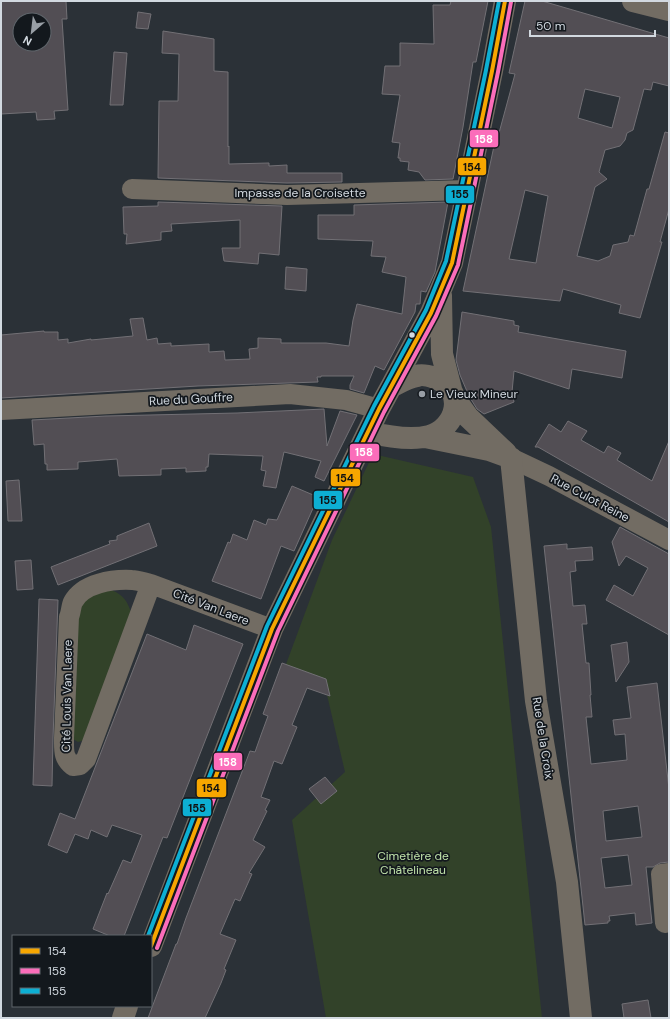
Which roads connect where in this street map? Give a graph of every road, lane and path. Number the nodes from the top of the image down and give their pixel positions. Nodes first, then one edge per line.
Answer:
1 (505, 1) edge
2 (633, 1) edge
3 (669, 10) edge
4 (132, 189) dead end
5 (468, 190) junction
6 (441, 289) junction
7 (391, 387) junction
8 (453, 394) junction
9 (379, 409) junction
10 (1, 410) edge
11 (368, 432) junction
12 (425, 437) junction
13 (511, 458) junction
14 (669, 540) edge
15 (150, 584) junction
16 (272, 629) junction
17 (669, 873) edge
18 (665, 923) dead end
19 (152, 943) edge
20 (128, 1007) edge
21 (123, 1018) edge
22 (581, 1018) edge

1 - 5 street
2 - 3 street
4 - 5 street, Impasse de la Croisette
5 - 6 street
6 - 7 street
6 - 8 street
7 - 8 street
7 - 9 street
8 - 12 street
8 - 13 street
9 - 10 street, Rue du Gouffre
9 - 11 street
11 - 12 street
11 - 16 street
12 - 13 street
13 - 14 street, Rue Culot Reine
13 - 22 street, Rue de la Croix
15 - 15 street, Cité Louis Van Laere
15 - 16 street, Cité Van Laere
16 - 19 street
17 - 18 street
20 - 21 street

